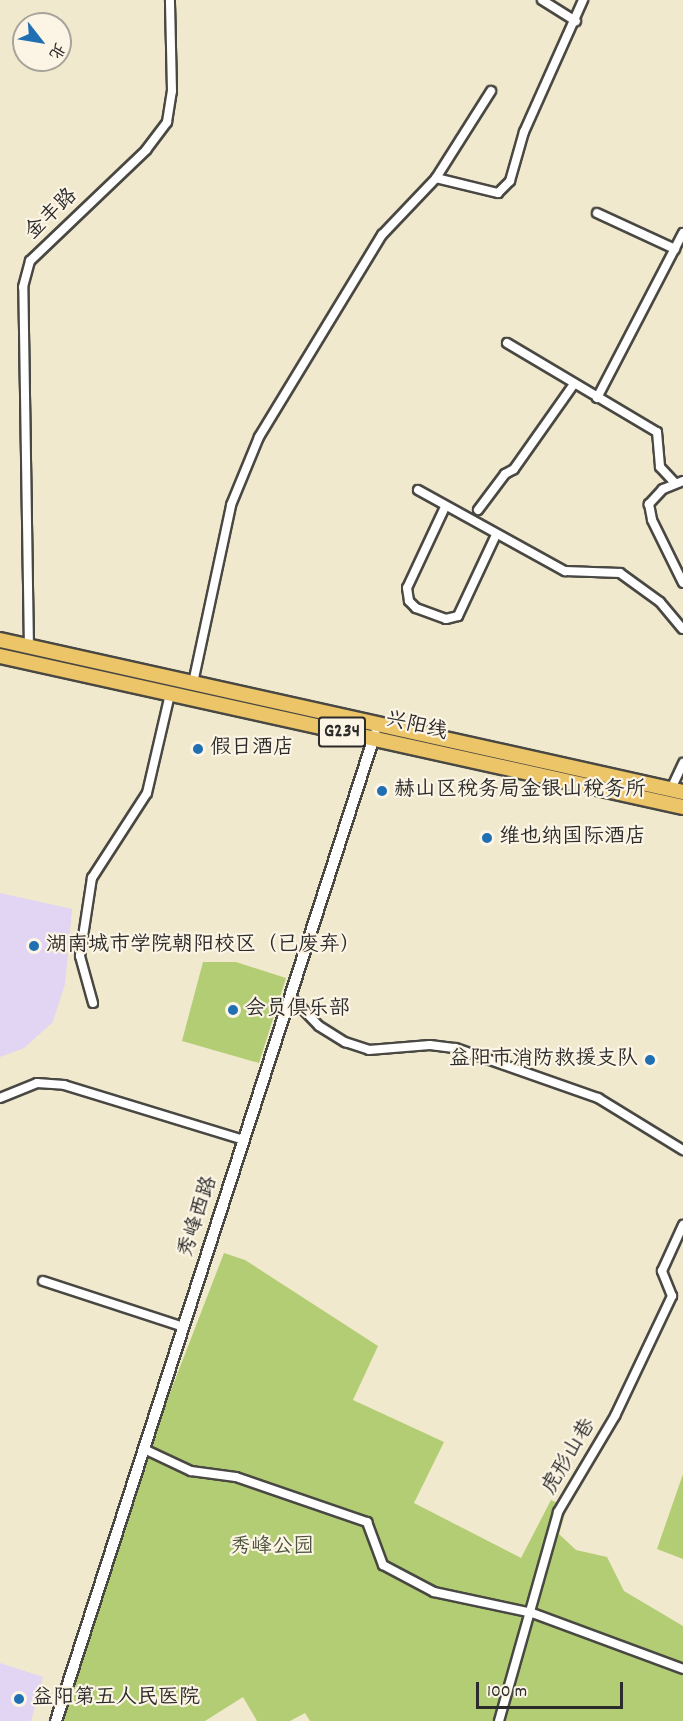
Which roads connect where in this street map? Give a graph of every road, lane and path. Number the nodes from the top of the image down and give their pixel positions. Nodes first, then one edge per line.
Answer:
1 (170, 0) edge
2 (542, 0) edge
3 (583, 0) edge
4 (576, 21) junction
5 (491, 91) dead end
6 (436, 178) junction
7 (597, 213) dead end
8 (683, 233) edge
9 (674, 253) junction
10 (683, 261) edge
11 (507, 343) dead end
12 (574, 384) junction
13 (597, 398) junction
14 (679, 482) edge
15 (418, 490) dead end
16 (446, 507) junction
17 (478, 510) dead end
18 (496, 535) junction
19 (683, 583) edge
20 (683, 629) edge
21 (0, 640) edge
22 (29, 647) junction
23 (0, 656) edge
24 (29, 662) junction
25 (193, 683) junction
26 (170, 694) junction
27 (378, 724) junction
28 (374, 739) junction
29 (683, 763) edge
30 (677, 790) edge
31 (683, 807) edge
32 (291, 997) junction
33 (93, 1003) dead end
34 (0, 1098) edge
35 (244, 1140) junction
36 (683, 1150) edge
37 (683, 1225) edge
38 (43, 1281) dead end
39 (184, 1327) junction
40 (144, 1449) junction
41 (532, 1613) junction
42 (683, 1669) edge
43 (56, 1721) edge
44 (499, 1721) edge

1 - 22 street, 金丰路
2 - 4 street
3 - 4 street
4 - 6 street
5 - 6 street
6 - 25 street
7 - 9 street
8 - 9 street
9 - 10 street
9 - 13 street
11 - 12 street
12 - 13 street
12 - 17 street
13 - 14 street
14 - 19 street
15 - 16 street
16 - 18 street
16 - 18 street
18 - 20 street
21 - 22 highway, 兴阳线 / G234
22 - 24 street, 金丰路
22 - 25 highway, 兴阳线 / G234
23 - 24 highway, 兴阳线 / G234
24 - 26 highway, 兴阳线 / G234
25 - 27 highway, 兴阳线 / G234
26 - 28 highway, 兴阳线 / G234
26 - 33 street
27 - 28 street, 秀峰西路
27 - 30 highway, 兴阳线 / G234
28 - 31 highway, 兴阳线 / G234
28 - 32 street, 秀峰西路
29 - 30 street
32 - 35 street, 秀峰西路
32 - 36 street
34 - 35 street
35 - 39 street, 秀峰西路
37 - 41 street, 虎形山巷
38 - 39 street
39 - 40 street, 秀峰西路
40 - 41 street
40 - 43 street, 秀峰西路
41 - 42 street
41 - 44 street, 虎形山巷

